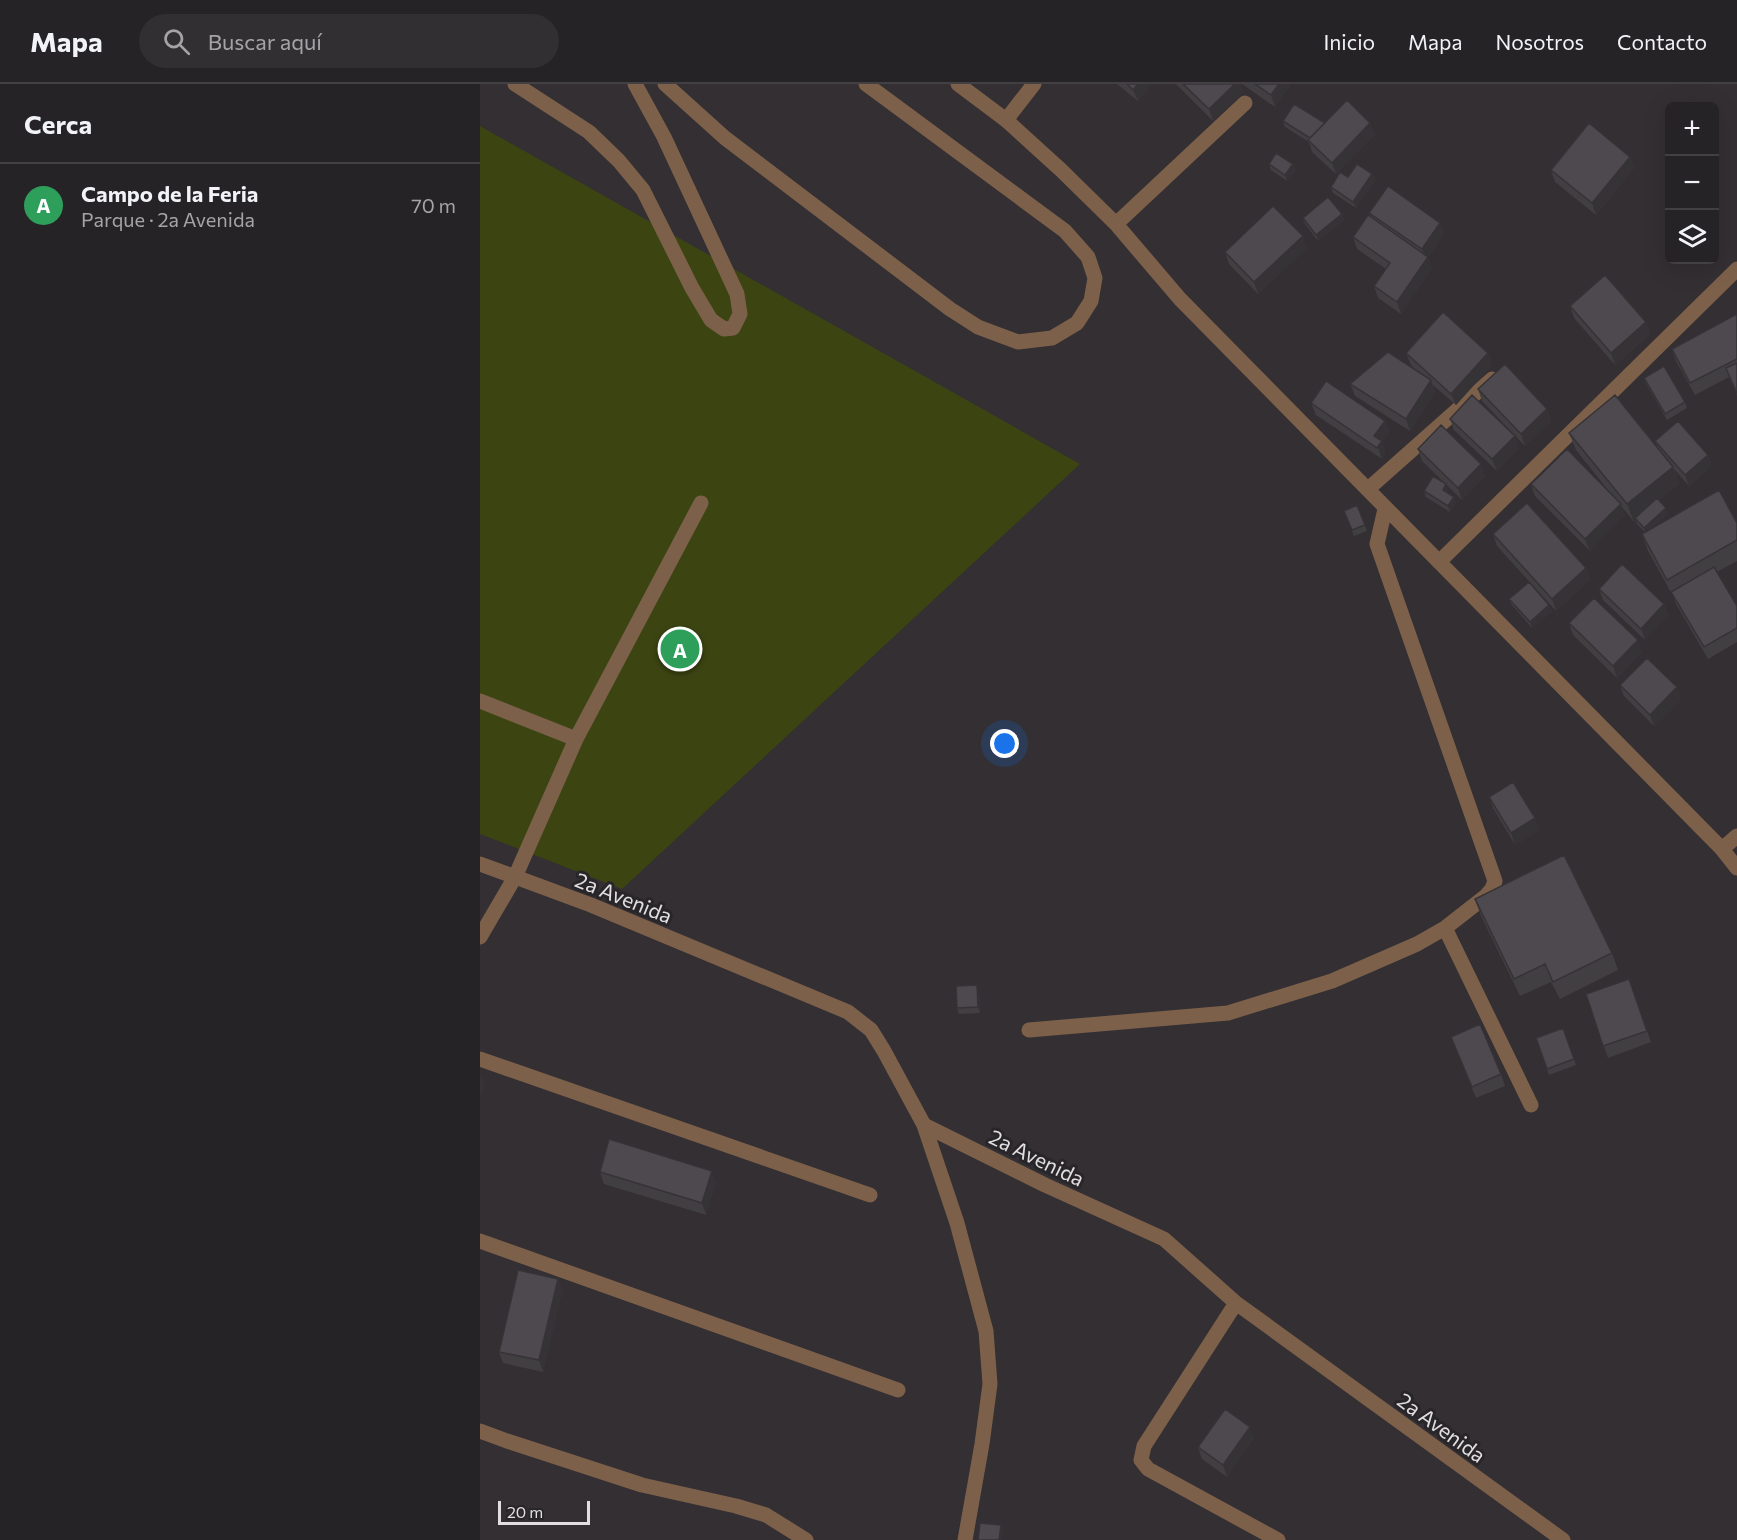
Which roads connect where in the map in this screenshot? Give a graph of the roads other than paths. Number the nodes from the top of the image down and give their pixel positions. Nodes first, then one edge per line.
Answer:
1 (515, 84) edge
2 (635, 84) edge
3 (665, 84) edge
4 (866, 84) edge
5 (958, 84) edge
6 (1034, 84) edge
7 (1245, 103) dead end
8 (1006, 120) junction
9 (1116, 224) junction
10 (1737, 269) edge
11 (1492, 379) edge
12 (1368, 489) junction
13 (701, 503) dead end
14 (1385, 509) junction
15 (1439, 562) junction
16 (480, 701) edge
17 (576, 739) junction
18 (1737, 836) edge
19 (1722, 849) junction
20 (480, 864) edge
21 (1737, 868) edge
22 (515, 877) junction
23 (1445, 928) junction
24 (480, 937) edge
25 (1029, 1029) dead end
26 (480, 1059) edge
27 (1531, 1105) dead end
28 (924, 1125) junction
29 (870, 1194) dead end
30 (480, 1241) edge
31 (1236, 1303) junction
32 (898, 1390) dead end
33 (480, 1431) edge
34 (807, 1540) edge
35 (965, 1540) edge
36 (1278, 1540) edge
37 (1563, 1540) edge

1 - 2 street
3 - 4 street
5 - 8 street
6 - 8 street
7 - 9 street
8 - 9 street
9 - 12 street
10 - 15 street
11 - 12 street
12 - 14 street
13 - 17 street
14 - 15 street
14 - 23 street
15 - 19 street
16 - 17 street
17 - 22 street
18 - 19 street
19 - 21 street
20 - 22 street, 2a Avenida
22 - 24 street
22 - 28 street, 2a Avenida
23 - 25 street
23 - 27 street
26 - 29 street
28 - 31 street, 2a Avenida
28 - 35 street
30 - 32 street
31 - 36 street
31 - 37 street, 2a Avenida
33 - 34 street

